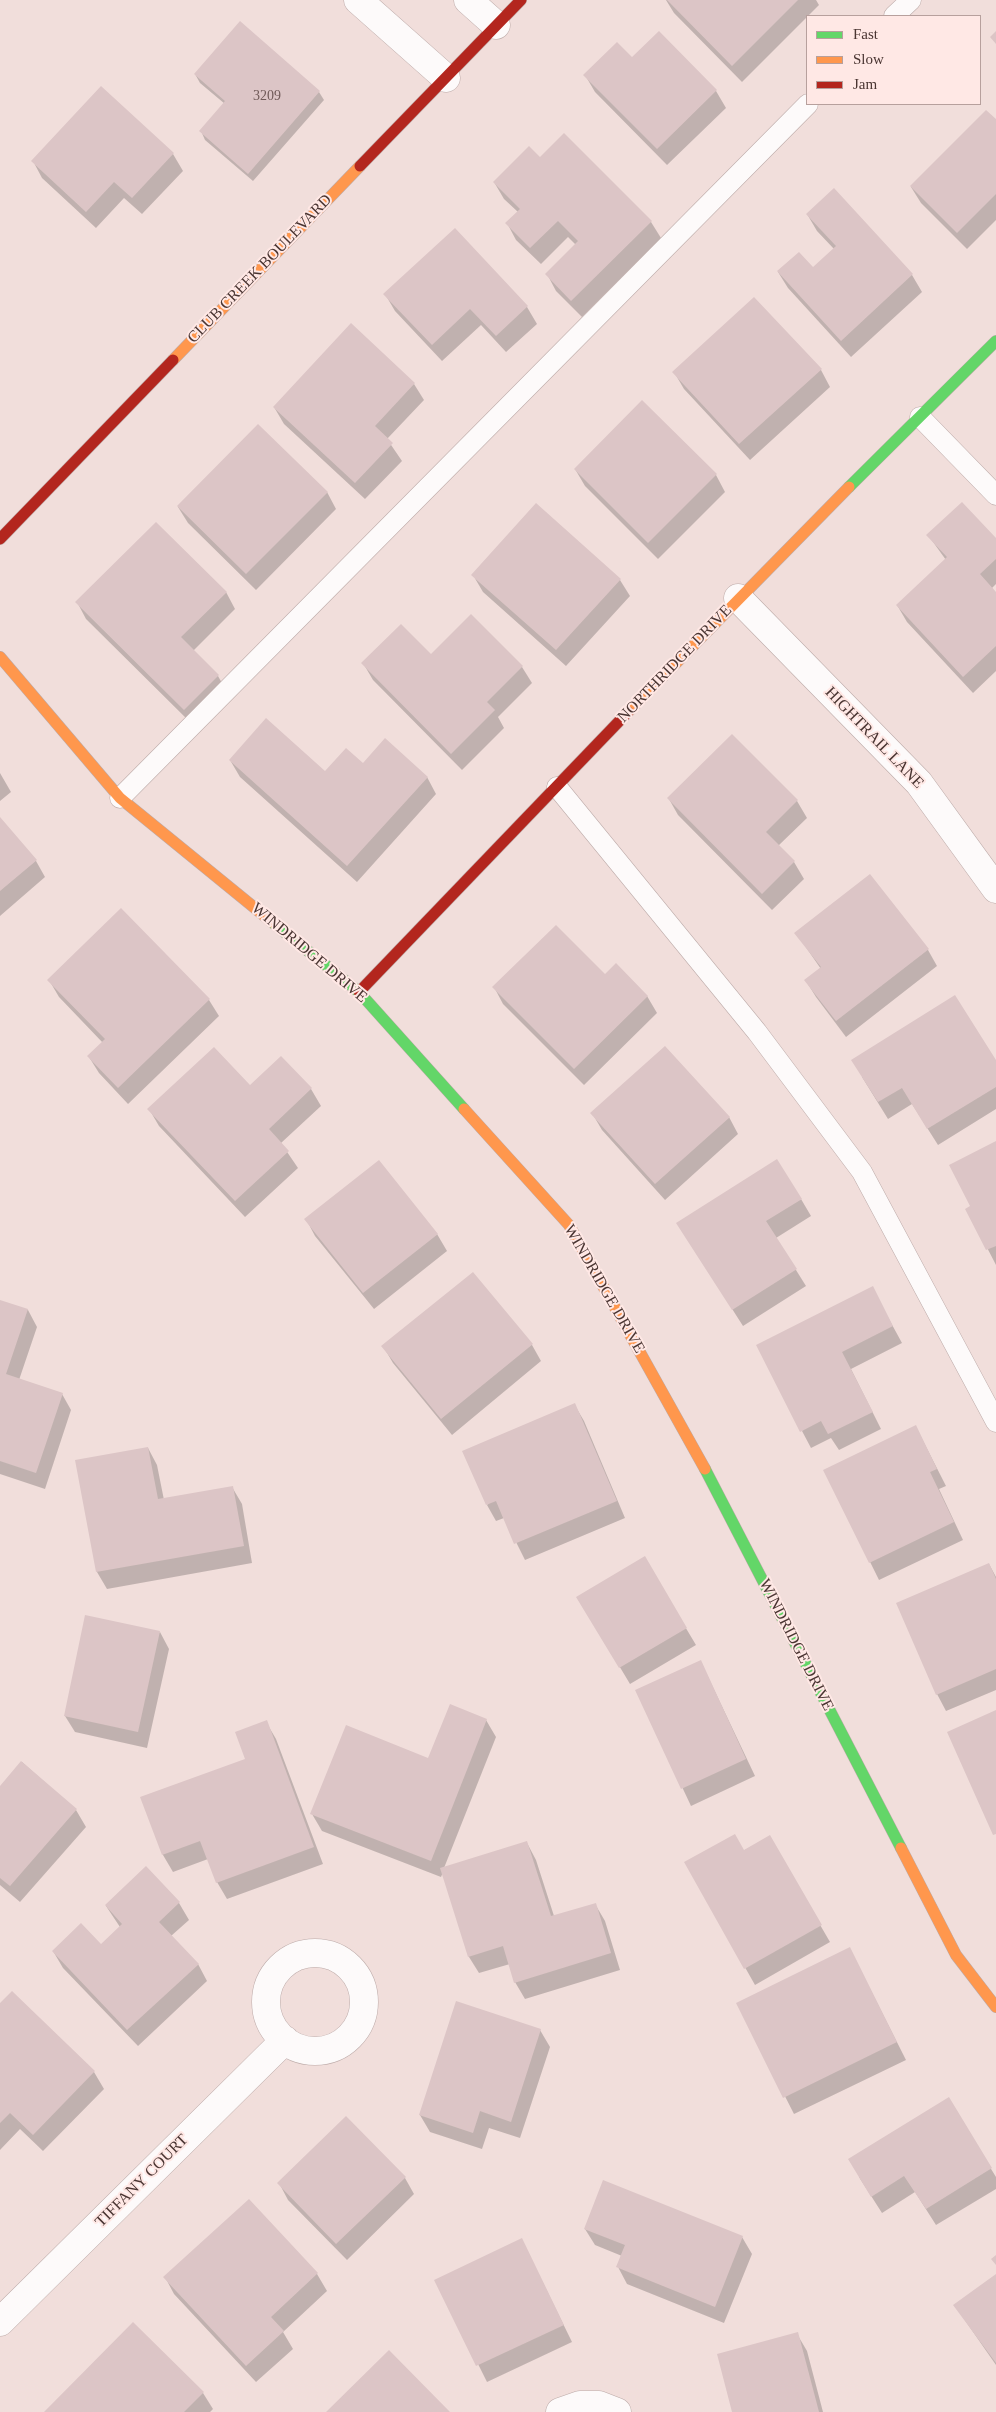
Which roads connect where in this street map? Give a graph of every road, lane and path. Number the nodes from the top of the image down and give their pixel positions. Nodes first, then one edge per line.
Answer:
1 (358, 0) edge
2 (468, 0) edge
3 (521, 0) edge
4 (910, 0) edge
5 (895, 15) edge
6 (496, 25) junction
7 (446, 78) junction
8 (807, 105) edge
9 (996, 341) edge
10 (920, 418) junction
11 (996, 494) edge
12 (0, 539) edge
13 (738, 598) junction
14 (0, 657) edge
15 (557, 787) junction
16 (120, 798) junction
17 (996, 889) edge
18 (359, 992) junction
19 (996, 1422) edge
20 (996, 2007) edge
21 (284, 2040) dead end
22 (0, 2322) edge
23 (560, 2412) edge
24 (617, 2412) edge

1 - 7 street
2 - 6 street
3 - 6 street, CLUB CREEK BOULEVARD
4 - 5 lane
6 - 7 street, CLUB CREEK BOULEVARD
7 - 12 street, CLUB CREEK BOULEVARD
8 - 16 lane
9 - 10 street, NORTHRIDGE DRIVE
10 - 11 lane
10 - 13 street, NORTHRIDGE DRIVE
13 - 15 street, NORTHRIDGE DRIVE
13 - 17 street, HIGHTRAIL LANE
14 - 16 street, WINDRIDGE DRIVE
15 - 18 street, NORTHRIDGE DRIVE
15 - 19 lane
16 - 18 street, WINDRIDGE DRIVE
18 - 20 street, WINDRIDGE DRIVE
21 - 22 street, TIFFANY COURT
23 - 24 street

